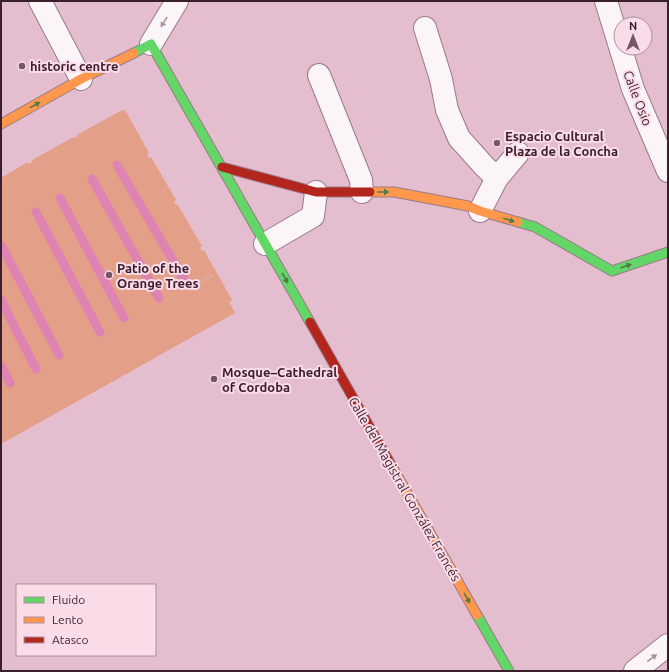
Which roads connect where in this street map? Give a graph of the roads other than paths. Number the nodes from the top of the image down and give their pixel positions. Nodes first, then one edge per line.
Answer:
1 (40, 1) edge
2 (177, 1) edge
3 (606, 1) edge
4 (425, 28) dead end
5 (151, 44) junction
6 (319, 75) dead end
7 (81, 79) junction
8 (1, 124) edge
9 (518, 153) dead end
10 (222, 167) junction
11 (668, 171) edge
12 (491, 172) junction
13 (316, 192) junction
14 (362, 192) junction
15 (480, 211) junction
16 (265, 244) junction
17 (668, 252) edge
18 (668, 645) edge
19 (509, 671) edge
20 (635, 671) edge

1 - 7 street
2 -> 5 street
3 - 11 street, Calle Osio
4 - 12 street
5 - 7 street
5 - 10 street, Calle del Magistral González Francés
6 - 14 street
8 -> 7 street
9 - 12 street
10 - 13 street
10 - 16 street, Calle del Magistral González Francés
12 - 15 street
13 - 14 street
13 - 16 street
14 -> 15 street
15 -> 17 street
16 -> 19 street, Calle del Magistral González Francés
20 -> 18 street

